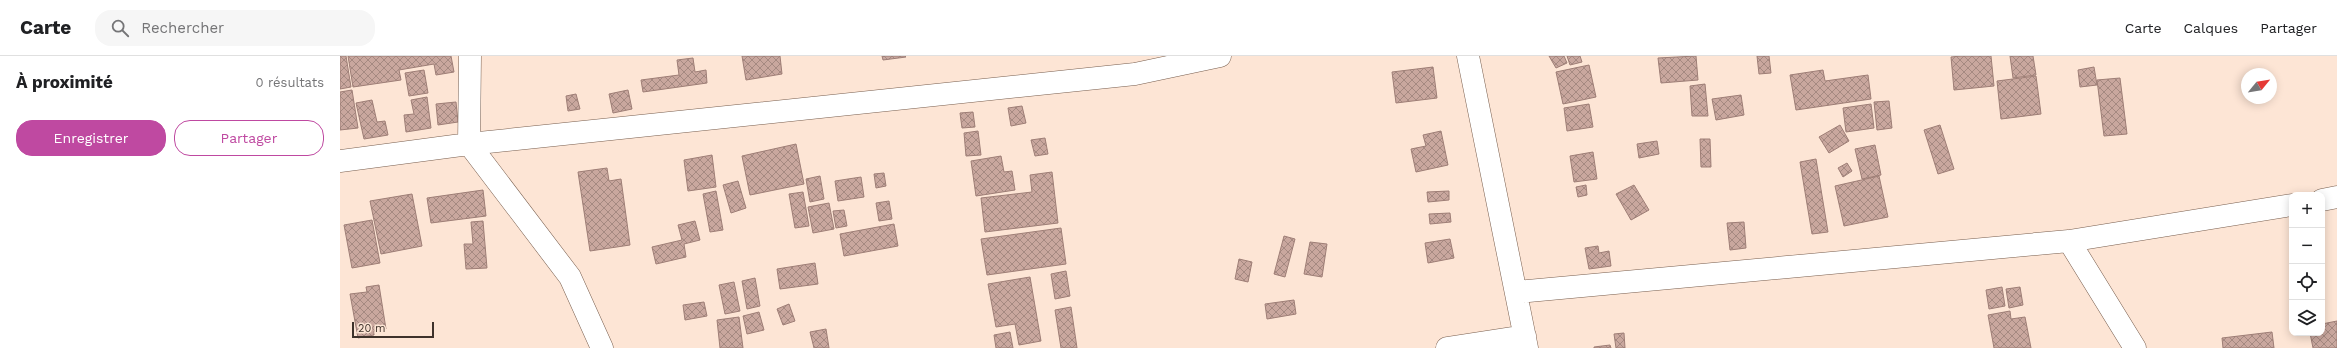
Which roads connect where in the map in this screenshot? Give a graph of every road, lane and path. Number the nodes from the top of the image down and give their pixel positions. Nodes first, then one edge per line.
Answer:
1 (470, 56) edge
2 (1220, 56) edge
3 (1468, 56) edge
4 (469, 144) junction
5 (340, 161) edge
6 (2337, 198) edge
7 (2325, 200) edge
8 (2289, 205) edge
9 (2069, 241) junction
10 (1517, 292) junction
11 (1526, 342) edge
12 (602, 348) edge
13 (1447, 348) edge
14 (2134, 348) edge

1 - 4 street
2 - 4 street
3 - 10 street
4 - 5 street
4 - 12 street
6 - 7 street
8 - 9 street
9 - 10 street
9 - 14 street
10 - 11 street
11 - 13 street

